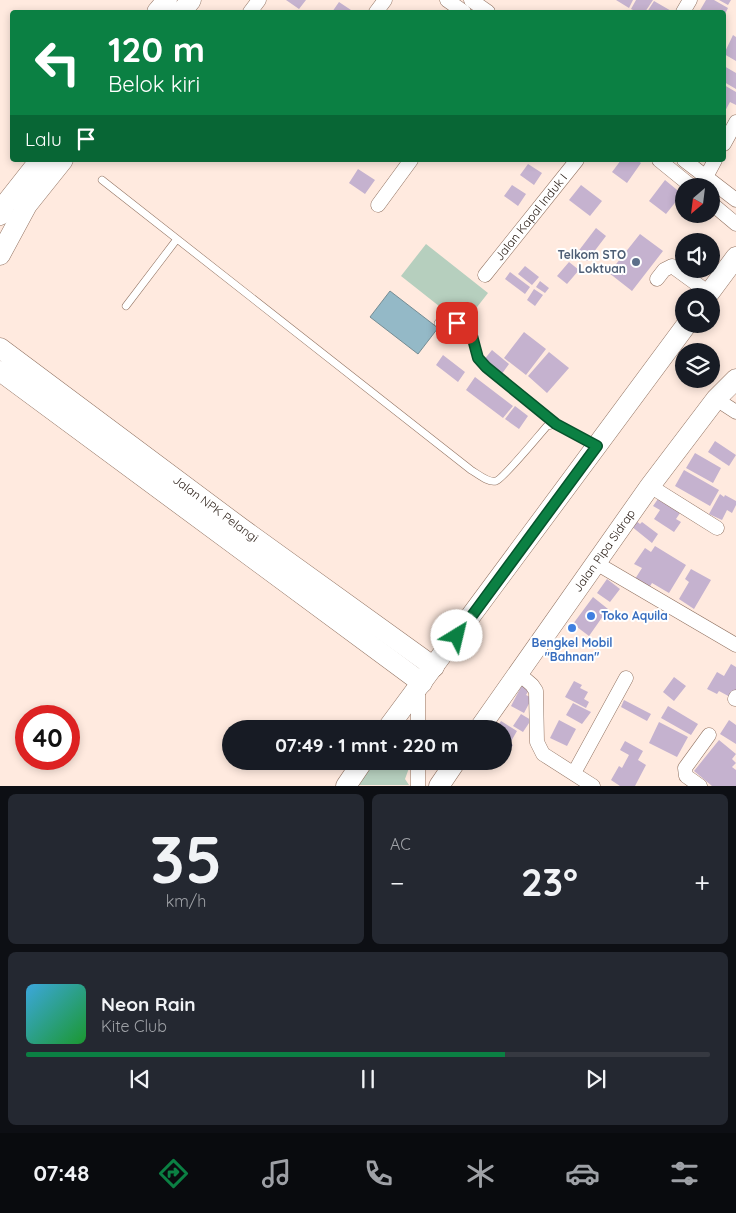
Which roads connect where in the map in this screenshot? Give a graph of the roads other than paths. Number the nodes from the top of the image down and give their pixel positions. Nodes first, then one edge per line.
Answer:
1 (167, 0) edge
2 (191, 0) edge
3 (447, 0) edge
4 (471, 0) edge
5 (159, 10) edge
6 (183, 10) edge
7 (461, 10) edge
8 (485, 10) edge
9 (736, 122) edge
10 (726, 140) edge
11 (38, 162) edge
12 (61, 162) edge
13 (410, 162) edge
14 (575, 162) edge
15 (661, 162) edge
16 (687, 162) edge
17 (714, 162) edge
18 (706, 176) junction
19 (681, 178) edge
20 (102, 180) dead end
21 (736, 200) edge
22 (378, 205) dead end
23 (720, 211) edge
24 (0, 215) edge
25 (736, 224) edge
26 (178, 239) junction
27 (0, 255) edge
28 (736, 257) edge
29 (485, 275) dead end
30 (657, 278) dead end
31 (699, 288) edge
32 (713, 288) edge
33 (126, 306) dead end
34 (438, 323) dead end
35 (680, 333) edge
36 (0, 348) edge
37 (0, 371) edge
38 (736, 378) edge
39 (716, 400) junction
40 (736, 412) edge
41 (556, 424) junction
42 (597, 446) junction
43 (650, 486) junction
44 (717, 528) dead end
45 (596, 563) junction
46 (736, 645) edge
47 (434, 667) junction
48 (518, 673) junction
49 (626, 678) dead end
50 (420, 686) junction
51 (394, 720) edge
52 (418, 720) edge
53 (485, 720) edge
54 (709, 735) dead end
55 (357, 770) edge
56 (418, 770) edge
57 (450, 770) edge
58 (574, 773) junction
59 (346, 786) edge
60 (418, 786) edge
61 (439, 786) edge
62 (594, 786) edge
63 (700, 786) edge

1 - 5 street
2 - 6 street
3 - 7 street
4 - 8 street
9 - 10 street
11 - 24 street
12 - 27 street
13 - 22 street
14 - 29 street, Jalan Kapal Induk I
15 - 19 street
16 - 18 street
17 - 18 street
18 - 21 street
20 - 26 lane
23 - 25 street
26 - 33 lane
26 - 41 lane
28 - 32 street
30 - 31 street
34 - 41 lane
35 - 42 street
36 - 47 street, Jalan NPK Pelangi
37 - 50 street, Jalan NPK Pelangi
38 - 39 street, Jalan Pipa Sidrap
39 - 40 street
39 - 43 street, Jalan Pipa Sidrap
41 - 42 lane
42 - 47 street
43 - 44 street
43 - 45 street, Jalan Pipa Sidrap
45 - 46 street
45 - 48 street, Jalan Pipa Sidrap
47 - 50 street
48 - 53 street, Jalan Pipa Sidrap
48 - 58 street
49 - 58 street
50 - 51 street
50 - 52 street
54 - 63 street
55 - 59 street
56 - 60 street
57 - 61 street
58 - 62 street

